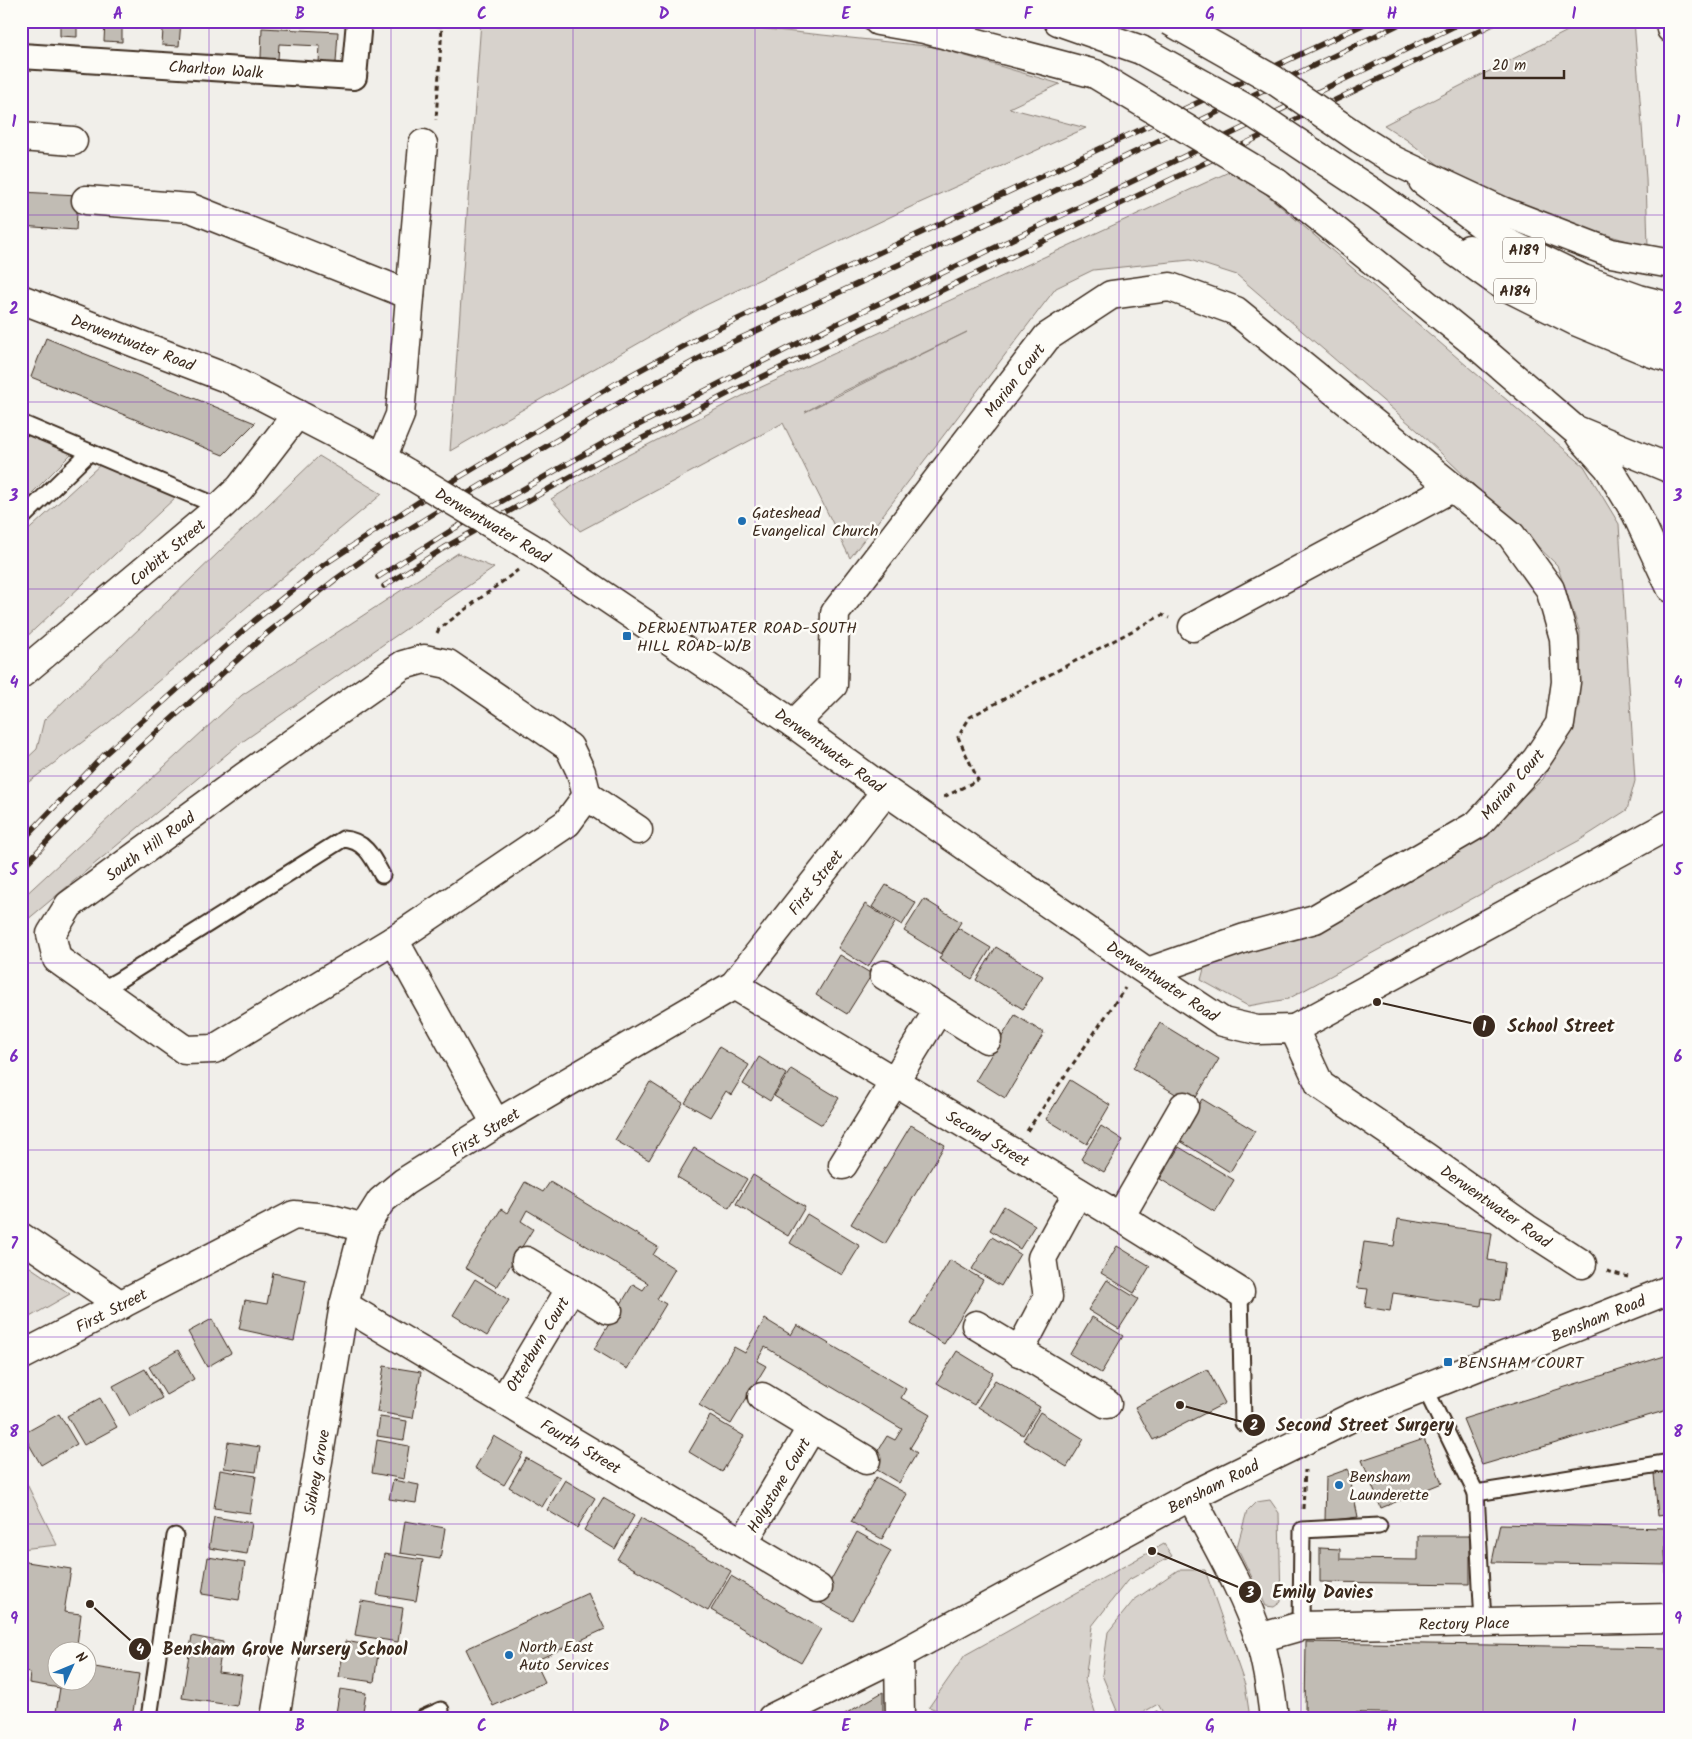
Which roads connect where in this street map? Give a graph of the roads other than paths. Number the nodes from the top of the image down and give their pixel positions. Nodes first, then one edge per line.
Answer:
1 (360, 21) edge
2 (878, 21) edge
3 (1058, 21) edge
4 (1170, 21) edge
5 (1670, 21) edge
6 (1671, 29) edge
7 (21, 56) edge
8 (21, 137) edge
9 (73, 141) dead end
10 (423, 144) road end
11 (1395, 161) junction
12 (1375, 194) junction
13 (86, 200) dead end
14 (1671, 264) edge
15 (410, 295) junction
16 (1671, 307) edge
17 (24, 308) edge
18 (1671, 333) edge
19 (1671, 359) edge
20 (297, 414) junction
21 (21, 424) edge
22 (1574, 429) junction
23 (90, 452) junction
24 (382, 458) junction
25 (1671, 469) edge
26 (1452, 488) junction
27 (220, 507) junction
28 (21, 519) edge
29 (1671, 588) edge
30 (1193, 626) road end
31 (21, 674) edge
32 (794, 724) junction
33 (886, 791) junction
34 (587, 796) junction
35 (1671, 824) edge
36 (638, 830) dead end
37 (382, 875) dead end
38 (394, 940) junction
39 (1144, 969) junction
40 (884, 975) dead end
41 (734, 985) junction
42 (100, 990) junction
43 (939, 1009) junction
44 (1294, 1029) junction
45 (987, 1039) dead end
46 (894, 1082) junction
47 (1184, 1106) dead end
48 (496, 1124) junction
49 (843, 1165) dead end
50 (1078, 1192) junction
51 (1120, 1217) junction
52 (364, 1228) junction
53 (21, 1237) edge
54 (526, 1261) dead end
55 (1582, 1264) dead end
56 (571, 1288) junction
57 (1671, 1289) edge
58 (1240, 1292) joint
59 (121, 1305) junction
60 (344, 1305) junction
61 (608, 1310) dead end
62 (976, 1325) dead end
63 (1019, 1352) junction
64 (21, 1356) edge
65 (1425, 1388) junction
66 (762, 1397) dead end
67 (504, 1400) junction
68 (1107, 1404) dead end
69 (1243, 1423) dead end
70 (812, 1427) junction
71 (866, 1460) dead end
72 (1671, 1462) edge
73 (1476, 1493) junction
74 (1191, 1496) junction
75 (1380, 1526) dead end
76 (175, 1536) dead end
77 (743, 1543) junction
78 (818, 1588) dead end
79 (1671, 1618) edge
80 (1483, 1622) junction
81 (1301, 1626) junction
82 (1259, 1638) junction
83 (899, 1655) junction
84 (441, 1710) dead end
85 (804, 1710) edge
86 (149, 1718) edge
87 (275, 1718) edge
88 (423, 1718) edge
89 (772, 1718) edge
90 (900, 1718) edge
91 (1274, 1718) edge

1 - 7 street, Charlton Walk
2 - 22 main road, bridge
3 - 12 main road, A184, bridge
4 - 11 main road, bridge
5 - 6 main road
8 - 9 main road
10 - 15 main road
11 - 14 main road
11 - 16 main road, A189
12 - 18 main road, A189
12 - 19 main road, A184
13 - 15 main road
15 - 24 main road
17 - 20 main road, Derwentwater Road
20 - 24 main road, Derwentwater Road
20 - 27 main road, Corbitt Street
21 - 23 lane
22 - 25 main road
22 - 29 main road
23 - 27 lane
23 - 28 lane
24 - 32 main road, Derwentwater Road, bridge
26 - 30 main road
26 - 32 main road, Marian Court
26 - 39 main road, Marian Court
27 - 31 main road, Corbitt Street
32 - 33 main road, Derwentwater Road
33 - 39 main road, Derwentwater Road
33 - 41 main road, First Street
34 - 36 main road
34 - 38 main road, South Hill Road
34 - 42 main road, South Hill Road
35 - 44 main road
37 - 42 lane
38 - 42 main road, South Hill Road
38 - 48 main road
39 - 44 main road, Derwentwater Road
40 - 43 main road
41 - 46 main road, Second Street
41 - 48 main road, First Street
43 - 45 main road
43 - 46 main road
44 - 55 main road, Derwentwater Road
46 - 49 main road
46 - 50 main road, Second Street
47 - 51 main road
48 - 52 main road, First Street
50 - 51 main road, Second Street
50 - 63 main road
51 - 58 main road, Second Street
52 - 59 main road, First Street
52 - 60 main road, Sidney Grove
53 - 59 main road
54 - 56 main road, Otterburn Court
56 - 61 main road, Otterburn Court
56 - 67 main road, Otterburn Court
57 - 65 main road, Bensham Road
58 - 69 lane
59 - 64 main road, First Street
60 - 67 main road, Fourth Street
60 - 87 main road, Sidney Grove
62 - 63 main road
63 - 68 main road
65 - 73 lane
65 - 74 main road, Bensham Road
66 - 70 main road, Holystone Court
67 - 77 main road, Fourth Street
70 - 71 main road, Holystone Court
70 - 77 main road, Holystone Court
72 - 73 lane
73 - 80 lane
74 - 82 main road
74 - 83 main road, Bensham Road
75 - 81 lane
76 - 86 lane
77 - 78 main road, Fourth Street
79 - 80 main road, Rectory Place
80 - 81 main road, Rectory Place
81 - 82 main road, Rectory Place
82 - 91 main road
83 - 85 main road, Bensham Road
83 - 90 main road
84 - 88 lane
85 - 89 main road, Bensham Road

